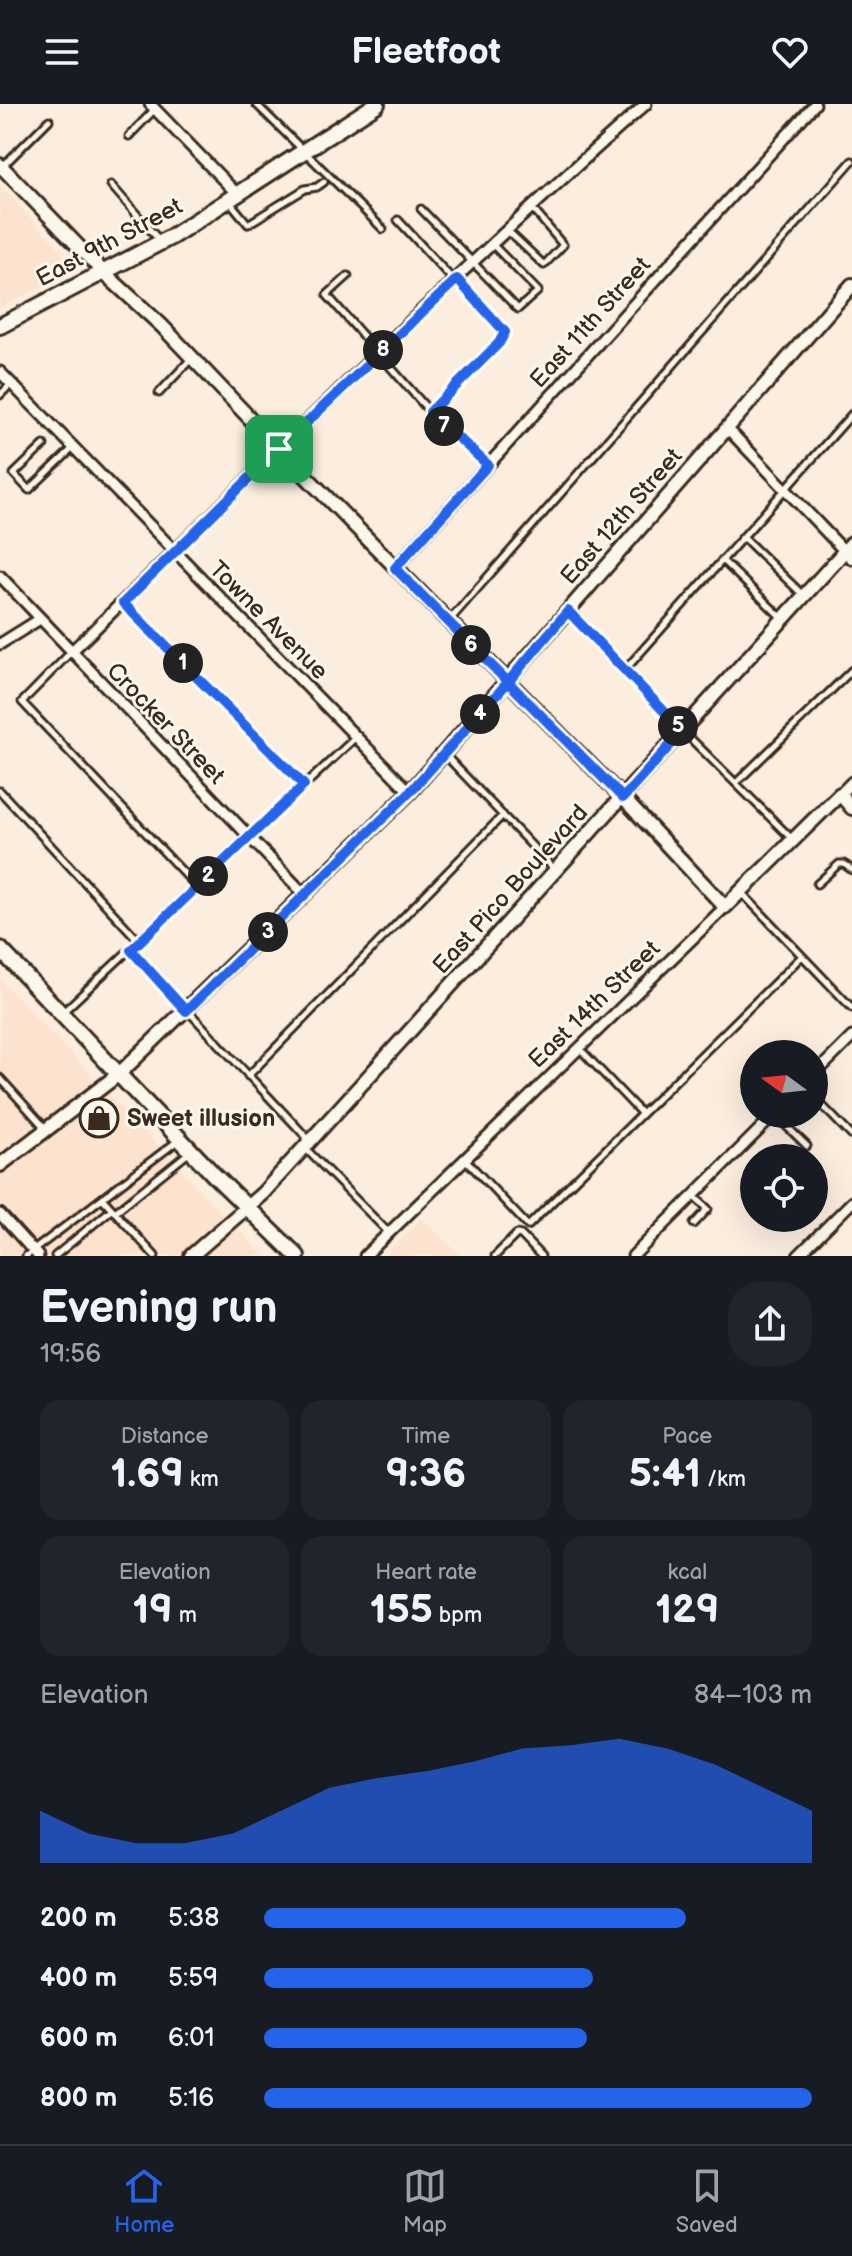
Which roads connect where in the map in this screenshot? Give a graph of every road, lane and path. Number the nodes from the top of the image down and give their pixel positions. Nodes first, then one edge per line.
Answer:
1 (256, 104) edge
2 (377, 104) edge
3 (646, 104) edge
4 (815, 104) edge
5 (152, 106) edge
6 (49, 120) dead end
7 (129, 136) dead end
8 (303, 152) junction
9 (852, 161) edge
10 (1, 166) edge
11 (324, 182) dead end
12 (111, 185) dead end
13 (233, 198) junction
14 (532, 208) junction
15 (421, 209) dead end
16 (398, 220) dead end
17 (383, 229) dead end
18 (508, 231) junction
19 (160, 242) junction
20 (493, 245) junction
21 (474, 264) junction
22 (103, 272) junction
23 (348, 276) dead end
24 (456, 281) junction
25 (852, 285) edge
26 (0, 326) edge
27 (378, 355) junction
28 (192, 357) junction
29 (0, 372) edge
30 (11, 384) junction
31 (159, 393) dead end
32 (0, 395) edge
33 (430, 412) junction
34 (852, 414) edge
35 (727, 428) junction
36 (44, 445) dead end
37 (74, 448) junction
38 (279, 449) junction
39 (488, 465) junction
40 (786, 489) junction
41 (743, 537) junction
42 (173, 551) junction
43 (849, 551) edge
44 (722, 560) junction
45 (395, 568) junction
46 (0, 576) edge
47 (804, 597) junction
48 (123, 603) junction
49 (568, 611) junction
50 (40, 619) junction
51 (784, 620) junction
52 (448, 622) junction
53 (0, 644) edge
54 (71, 652) junction
55 (625, 670) junction
56 (852, 670) edge
57 (508, 682) junction
58 (683, 731) junction
59 (356, 737) junction
60 (445, 755) junction
61 (852, 782) edge
62 (736, 783) junction
63 (304, 785) junction
64 (0, 791) edge
65 (410, 792) junction
66 (840, 794) junction
67 (623, 798) junction
68 (852, 808) edge
69 (503, 815) junction
70 (248, 838) junction
71 (793, 839) junction
72 (852, 870) edge
73 (556, 872) junction
74 (817, 884) dead end
75 (197, 887) junction
76 (740, 891) junction
77 (305, 895) junction
78 (725, 907) junction
79 (140, 942) junction
80 (0, 949) edge
81 (131, 950) junction
82 (802, 956) junction
83 (852, 1008) edge
84 (186, 1011) junction
85 (61, 1014) junction
86 (852, 1037) edge
87 (579, 1048) junction
88 (828, 1061) edge
89 (119, 1074) junction
90 (248, 1076) junction
91 (0, 1078) edge
92 (828, 1111) edge
93 (641, 1113) junction
94 (760, 1128) edge
95 (788, 1128) edge
96 (46, 1130) junction
97 (852, 1136) edge
98 (181, 1139) junction
99 (308, 1144) junction
100 (805, 1144) edge
101 (191, 1150) junction
102 (465, 1159) junction
103 (0, 1165) edge
104 (694, 1195) junction
105 (102, 1198) junction
106 (852, 1202) edge
107 (247, 1208) junction
108 (114, 1211) junction
109 (0, 1214) edge
110 (694, 1224) dead end
111 (389, 1233) junction
112 (32, 1254) edge
113 (55, 1256) edge
114 (155, 1256) edge
115 (191, 1256) edge
116 (297, 1256) edge
117 (365, 1256) edge
118 (495, 1256) edge
119 (540, 1256) edge
120 (633, 1256) edge
121 (798, 1256) edge

1 - 8 lane
2 - 8 main road, East 9th Street
3 - 14 street
4 - 39 street, East 11th Street
5 - 7 lane
5 - 13 street
6 - 10 lane
8 - 13 main road, East 9th Street
8 - 17 lane
9 - 52 lane
10 - 22 street
11 - 13 lane
12 - 19 lane
13 - 19 main road, East 9th Street
14 - 18 street
14 - 18 lane
15 - 21 lane
16 - 24 lane
18 - 20 street
19 - 22 main road, East 9th Street
20 - 21 street
20 - 21 lane
21 - 24 street
22 - 26 main road, East 9th Street
22 - 28 street
23 - 27 lane
24 - 27 street
24 - 33 lane
25 - 35 street, East 12th Street
27 - 33 lane
27 - 38 street
28 - 31 lane
28 - 38 street
29 - 30 street, Towne Avenue
30 - 32 lane
30 - 37 street, Towne Avenue
33 - 39 lane
34 - 40 lane
35 - 40 street
35 - 49 street, East 12th Street
36 - 37 lane
37 - 42 street, Towne Avenue
38 - 42 street
38 - 45 street
39 - 45 street, East 11th Street
40 - 41 lane
40 - 43 street
41 - 44 lane
41 - 47 lane
42 - 48 street
42 - 59 street, Towne Avenue
43 - 47 street, East Pico Boulevard
44 - 51 lane
44 - 55 lane
45 - 52 street
46 - 50 street, Crocker Street
47 - 51 street, East Pico Boulevard
48 - 54 street
48 - 63 lane
49 - 55 lane
49 - 57 street, East 12th Street
50 - 53 street
50 - 54 street, Crocker Street
51 - 58 street, East Pico Boulevard
52 - 57 street
54 - 70 street, Crocker Street
54 - 75 lane
55 - 58 lane
56 - 62 lane
57 - 60 street, East 12th Street
57 - 67 street
58 - 62 lane
58 - 67 street, East Pico Boulevard
59 - 63 lane
59 - 65 street, Towne Avenue
60 - 65 street, East 12th Street
60 - 69 lane
61 - 66 street, East 14th Street
62 - 71 lane
63 - 70 lane
64 - 79 lane
65 - 77 street, East 12th Street
66 - 68 street
66 - 71 street, East 14th Street
67 - 73 street, East Pico Boulevard
67 - 78 street
69 - 73 lane
69 - 90 lane
70 - 75 lane
70 - 77 street, Crocker Street
71 - 76 street, East 14th Street
72 - 74 lane
73 - 99 street, East Pico Boulevard
75 - 79 lane
76 - 78 street, East 14th Street
76 - 82 lane
77 - 84 street, East 12th Street
78 - 87 street, East 14th Street
79 - 81 lane
80 - 85 main road
81 - 84 lane
81 - 85 lane
82 - 83 lane
82 - 93 lane
84 - 89 street, East 12th Street
84 - 90 lane
85 - 89 main road
86 - 88 street
87 - 93 lane
87 - 102 street, East 14th Street
89 - 96 street, East 12th Street
89 - 98 main road
90 - 99 lane
91 - 96 lane
92 - 97 lane
93 - 102 lane
94 - 104 street
95 - 100 lane
96 - 103 street, East 12th Street
98 - 101 main road
98 - 105 lane
99 - 107 street, East Pico Boulevard
99 - 111 lane
101 - 107 main road
101 - 108 lane
102 - 111 street, East 14th Street
104 - 110 lane
104 - 120 street
105 - 108 lane
105 - 112 lane
106 - 121 street
107 - 115 street, East Pico Boulevard
107 - 116 main road
108 - 113 lane
108 - 114 lane
109 - 112 street
111 - 117 street, East 14th Street
118 - 119 lane

